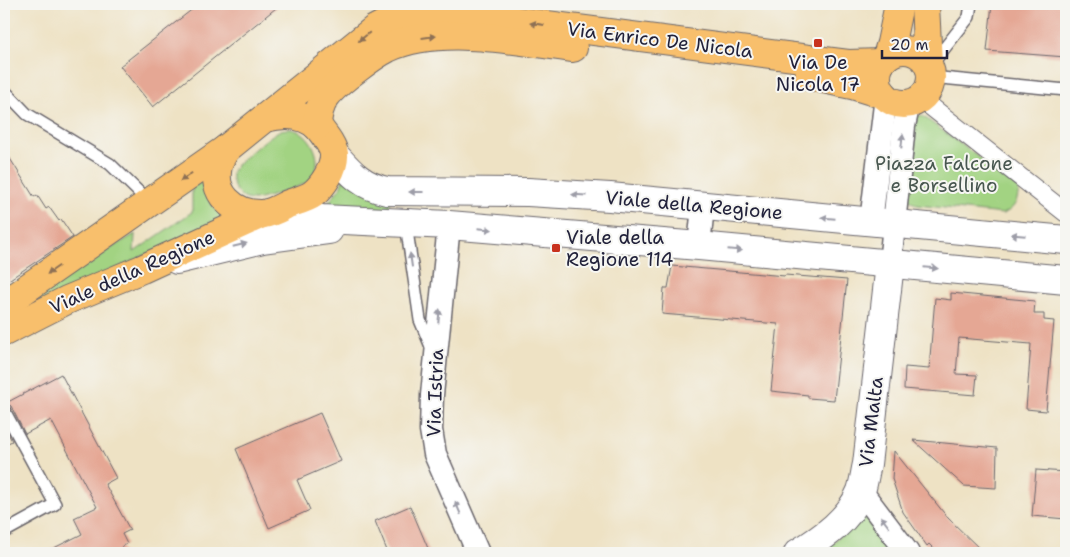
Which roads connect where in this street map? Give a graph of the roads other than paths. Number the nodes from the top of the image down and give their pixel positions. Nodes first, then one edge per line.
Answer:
1 (899, 4) edge
2 (925, 4) edge
3 (971, 4) edge
4 (407, 10) edge
5 (483, 11) edge
6 (884, 59) junction
7 (912, 86) junction
8 (4, 90) edge
9 (1066, 90) edge
10 (265, 118) junction
11 (317, 126) junction
12 (226, 149) junction
13 (334, 154) junction
14 (149, 202) junction
15 (703, 206) junction
16 (265, 213) junction
17 (1066, 213) edge
18 (395, 223) junction
19 (882, 223) junction
20 (449, 225) junction
21 (1066, 240) edge
22 (699, 246) junction
23 (890, 264) junction
24 (142, 269) junction
25 (1066, 280) edge
26 (4, 302) edge
27 (4, 332) edge
28 (435, 358) junction
29 (4, 410) edge
30 (861, 491) junction
31 (4, 532) edge
32 (478, 553) edge
33 (798, 553) edge
34 (908, 553) edge

1 - 6 main road
2 - 7 main road
3 - 7 lane
4 - 5 main road, Via Enrico De Nicola
4 -> 10 main road, Via Enrico De Nicola
6 -> 5 main road, Via Enrico De Nicola
6 - 7 main road
6 - 7 main road, Via Enrico De Nicola
7 - 9 lane
11 -> 7 main road, Via Enrico De Nicola
7 - 17 street
7 - 19 street
8 - 14 lane
10 - 11 main road
10 - 12 main road
11 - 13 main road
12 -> 14 main road, Viale della Regione
12 - 16 main road
15 -> 13 street, Viale della Regione
13 - 16 main road
14 -> 26 main road, Viale della Regione
19 -> 15 street, Viale della Regione
15 - 22 street
16 - 18 street
16 - 24 main road, Viale della Regione
18 - 20 street
24 -> 18 street
28 -> 18 lane
21 -> 19 street, Viale della Regione
19 - 23 street
20 -> 22 street
28 -> 20 street, Via Istria
22 -> 23 street
23 -> 25 street
23 - 30 street, Via Malta
24 - 27 main road, Viale della Regione
32 -> 28 street, Via Istria
29 - 31 lane
30 - 33 street, Via Malta
34 -> 30 street

